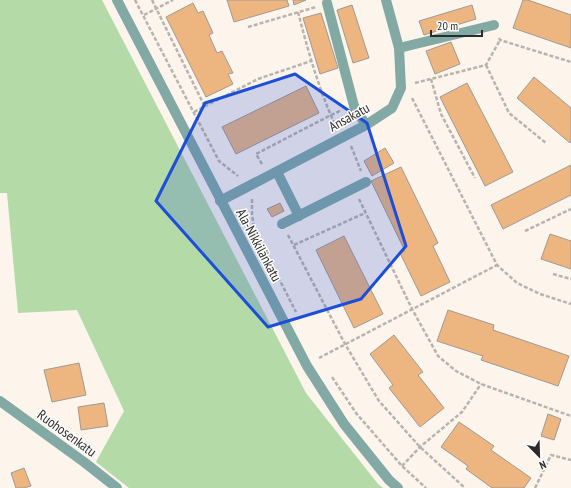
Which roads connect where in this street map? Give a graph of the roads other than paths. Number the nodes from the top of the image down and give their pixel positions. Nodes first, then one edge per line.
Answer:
1 (117, 0) edge
2 (386, 0) edge
3 (327, 3) road end
4 (494, 25) road end
5 (399, 48) junction
6 (366, 125) junction
7 (273, 174) junction
8 (366, 182) road end
9 (220, 201) junction
10 (299, 216) junction
11 (282, 224) road end
12 (0, 401) edge
13 (117, 488) edge
14 (398, 488) edge

1 - 9 street, Ala-Nikkilänkatu
2 - 5 street, Ansakatu
3 - 6 street
4 - 5 street
5 - 6 street, Ansakatu
6 - 7 street, Ansakatu
7 - 9 street, Ansakatu
7 - 10 street
8 - 10 street
9 - 14 street, Ala-Nikkilänkatu
10 - 11 street
12 - 13 street, Ruohosenkatu

